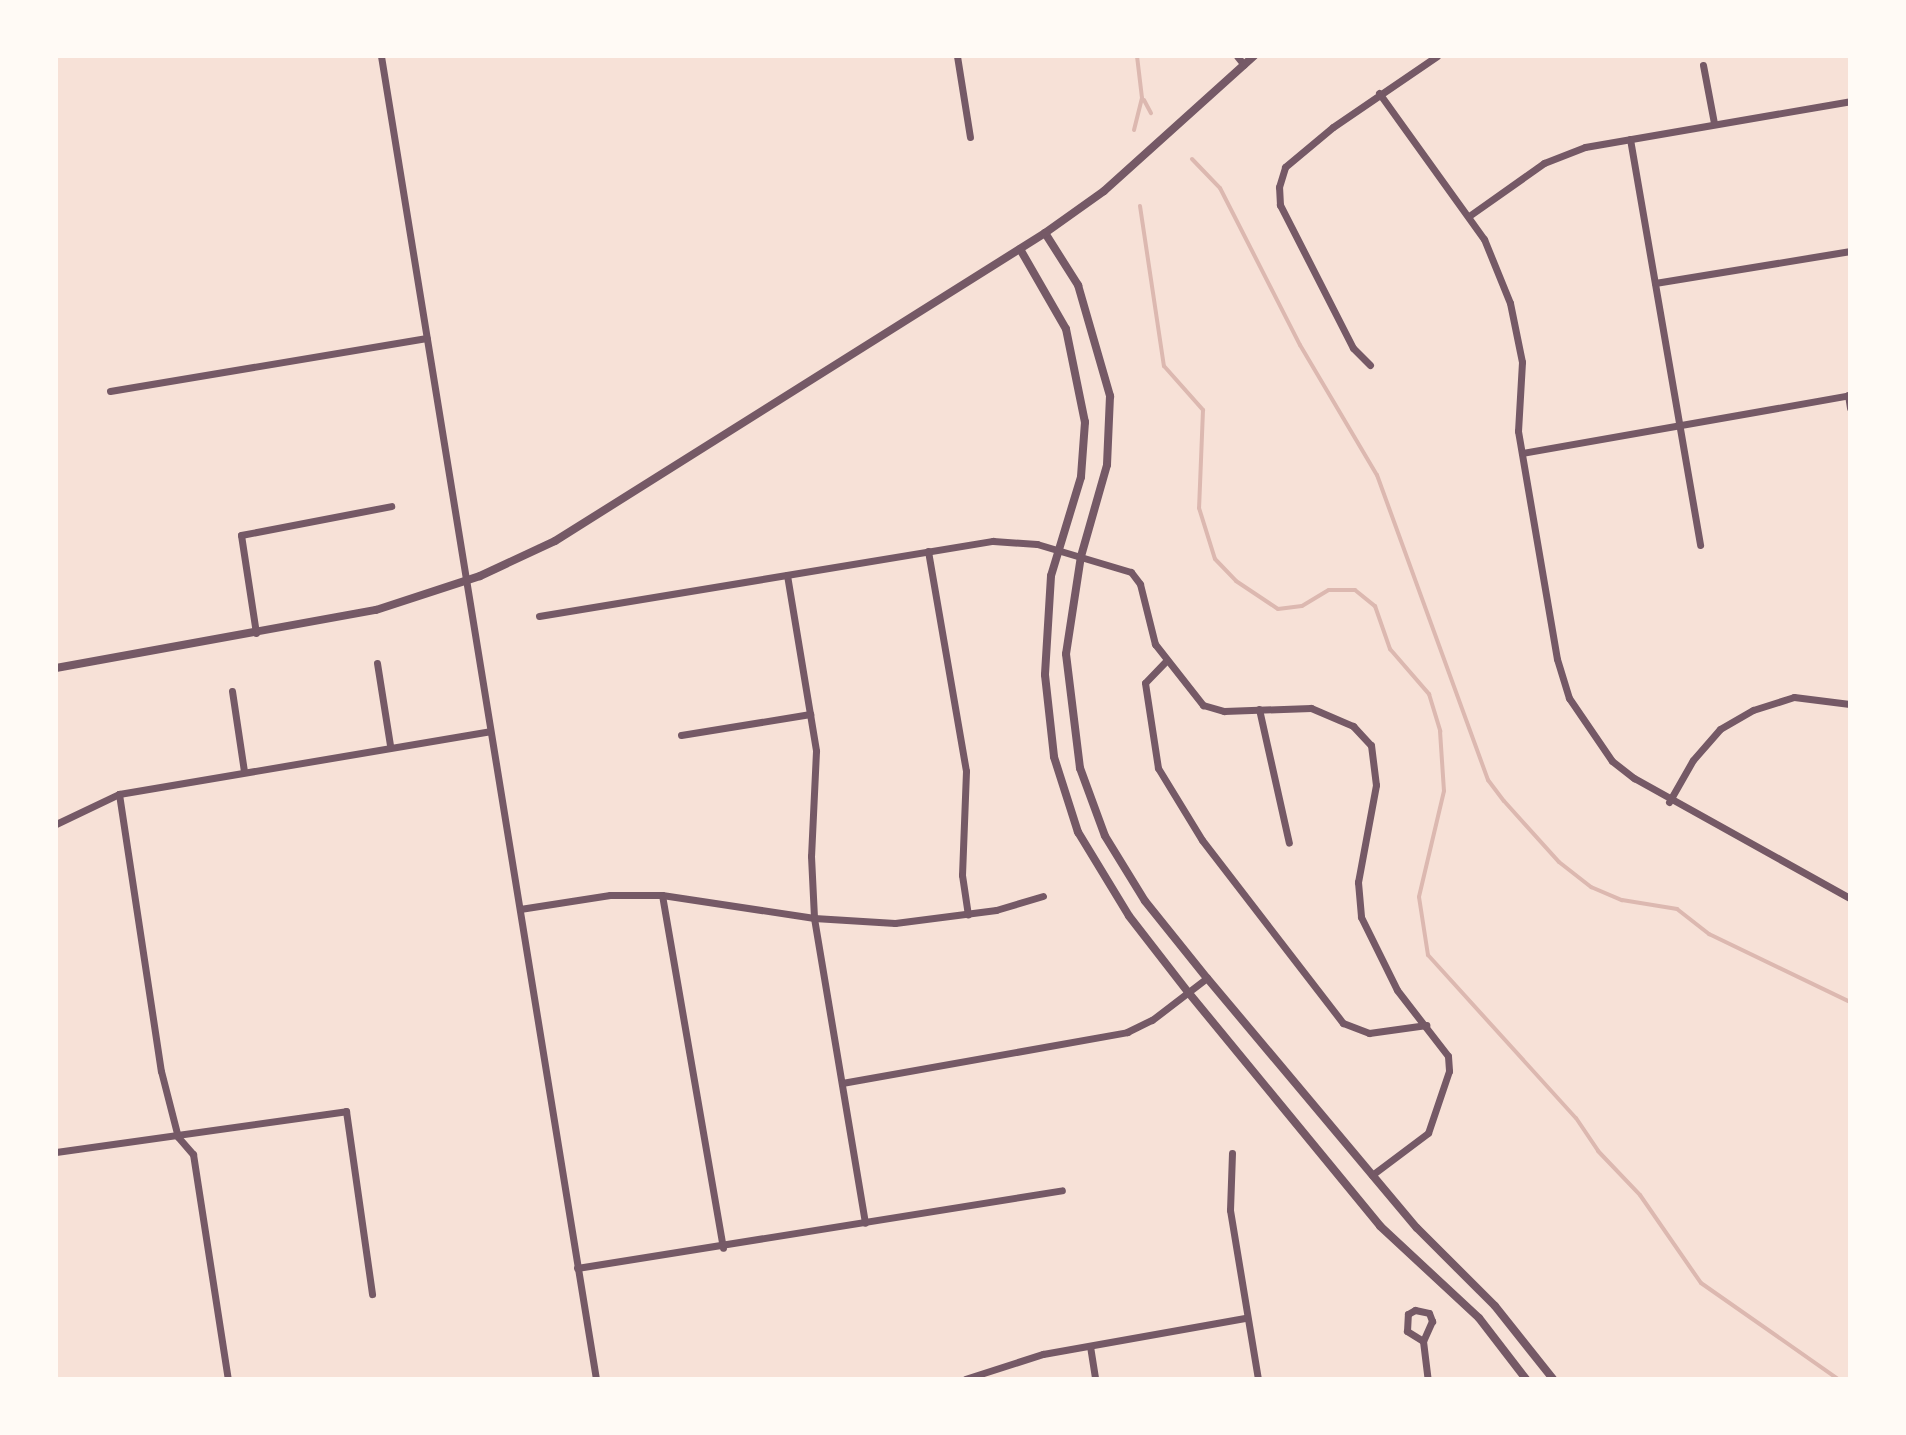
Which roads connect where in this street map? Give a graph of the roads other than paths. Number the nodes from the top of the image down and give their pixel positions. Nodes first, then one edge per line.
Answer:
1 (381, 56) edge
2 (957, 56) edge
3 (1237, 56) edge
4 (1254, 56) edge
5 (1437, 56) edge
6 (1244, 65) junction
7 (1703, 65) dead end
8 (1379, 93) junction
9 (1850, 101) edge
10 (1714, 123) junction
11 (970, 137) dead end
12 (1630, 139) junction
13 (1469, 216) junction
14 (1045, 233) junction
15 (1020, 249) junction
16 (1850, 251) edge
17 (1655, 283) junction
18 (427, 338) junction
19 (1370, 365) dead end
20 (110, 391) dead end
21 (1849, 395) edge
22 (1850, 408) edge
23 (1680, 427) junction
24 (1522, 453) junction
25 (391, 506) dead end
26 (1700, 545) dead end
27 (1057, 550) junction
28 (928, 551) junction
29 (1081, 556) junction
30 (787, 575) junction
31 (468, 580) junction
32 (539, 616) dead end
33 (256, 633) junction
34 (1166, 661) junction
35 (377, 663) dead end
36 (56, 668) edge
37 (232, 691) dead end
38 (1850, 704) edge
39 (1259, 709) junction
40 (810, 714) junction
41 (490, 731) junction
42 (681, 735) dead end
43 (390, 745) junction
44 (244, 771) junction
45 (119, 794) junction
46 (1669, 802) junction
47 (56, 824) edge
48 (1289, 843) dead end
49 (662, 895) junction
50 (1043, 896) dead end
51 (1850, 898) edge
52 (520, 909) junction
53 (968, 915) junction
54 (814, 918) junction
55 (1207, 978) junction
56 (1188, 992) junction
57 (1426, 1025) junction
58 (842, 1083) junction
59 (178, 1137) junction
60 (56, 1152) edge
61 (1232, 1153) dead end
62 (1372, 1175) junction
63 (1062, 1190) dead end
64 (865, 1223) junction
65 (723, 1248) junction
66 (577, 1268) junction
67 (372, 1294) dead end
68 (1245, 1318) junction
69 (1423, 1341) junction
70 (1090, 1346) junction
71 (228, 1379) edge
72 (596, 1379) edge
73 (965, 1379) edge
74 (1095, 1379) edge
75 (1258, 1379) edge
76 (1428, 1379) edge
77 (1526, 1379) edge
78 (1553, 1379) edge

1 - 18 street
2 - 11 street
3 - 6 street
4 - 6 street
5 - 8 street
6 - 14 street
7 - 10 street
8 - 13 street
8 - 19 street
9 - 10 street
10 - 12 street
12 - 13 street
12 - 17 street
13 - 24 street
14 - 15 street
14 - 29 street
15 - 27 street
15 - 31 street
16 - 17 street
17 - 23 street
18 - 20 street
18 - 31 street
21 - 22 street
21 - 23 street
23 - 24 street
23 - 26 street
24 - 46 street
25 - 33 street
27 - 28 street
27 - 29 street
27 - 56 street
28 - 30 street
28 - 53 street
29 - 34 street
29 - 55 street
30 - 32 street
30 - 40 street
31 - 33 street
31 - 41 street
33 - 36 street
34 - 39 street
34 - 57 street
35 - 43 street
37 - 44 street
38 - 46 street
39 - 48 street
39 - 57 street
40 - 42 street
40 - 54 street
41 - 43 street
41 - 52 street
43 - 44 street
44 - 45 street
45 - 47 street
45 - 59 street
46 - 51 street
49 - 52 street
49 - 54 street
49 - 65 street
50 - 53 street
52 - 66 street
53 - 54 street
54 - 58 street
55 - 56 street
55 - 62 street
56 - 58 street
56 - 77 street
57 - 62 street
58 - 64 street
59 - 60 street
59 - 67 street
59 - 71 street
61 - 68 street
62 - 78 street
63 - 64 street
64 - 65 street
65 - 66 street
66 - 72 street
68 - 70 street
68 - 75 street
69 - 69 street
69 - 76 street
70 - 73 street
70 - 74 street

